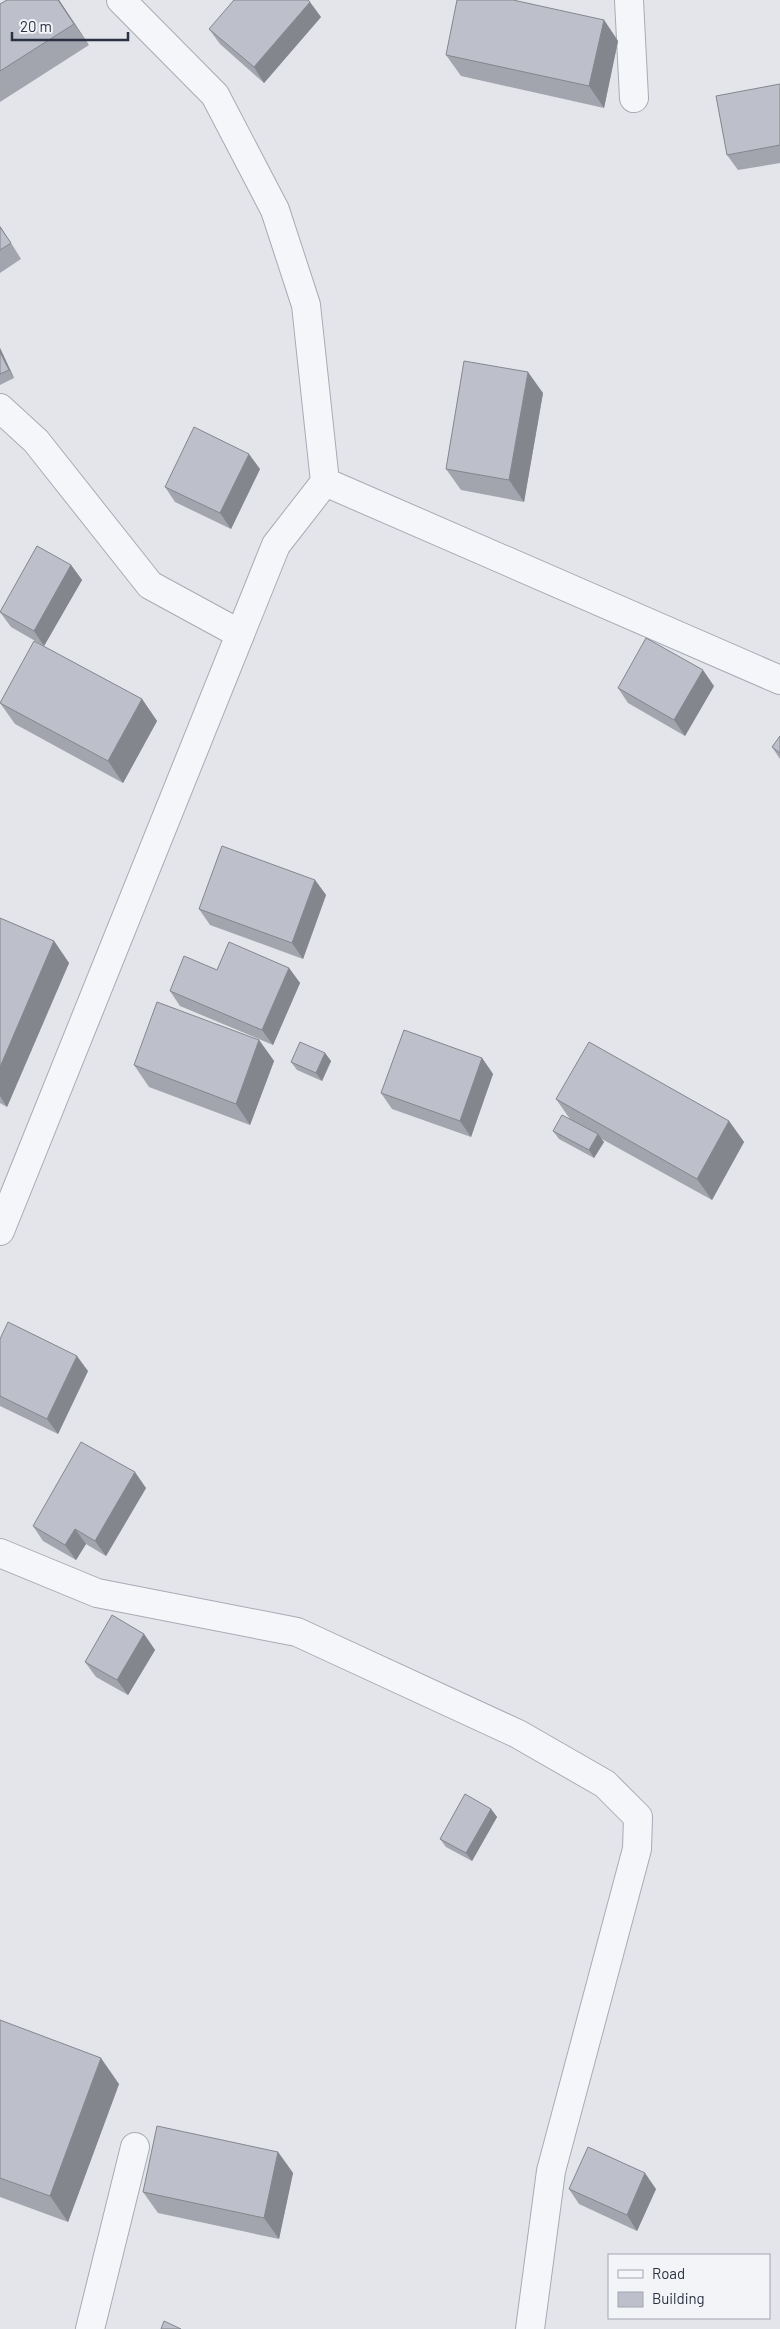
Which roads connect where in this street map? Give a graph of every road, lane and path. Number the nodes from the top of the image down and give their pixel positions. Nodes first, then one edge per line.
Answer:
1 (120, 0) edge
2 (629, 0) edge
3 (634, 98) dead end
4 (0, 408) edge
5 (325, 482) junction
6 (240, 634) junction
7 (780, 680) edge
8 (0, 1231) edge
9 (0, 1553) edge
10 (135, 2147) dead end
11 (90, 2329) edge
12 (530, 2329) edge

1 - 5 street
2 - 3 street
4 - 6 street
5 - 6 street
5 - 7 street
6 - 8 street
9 - 12 street
10 - 11 street

